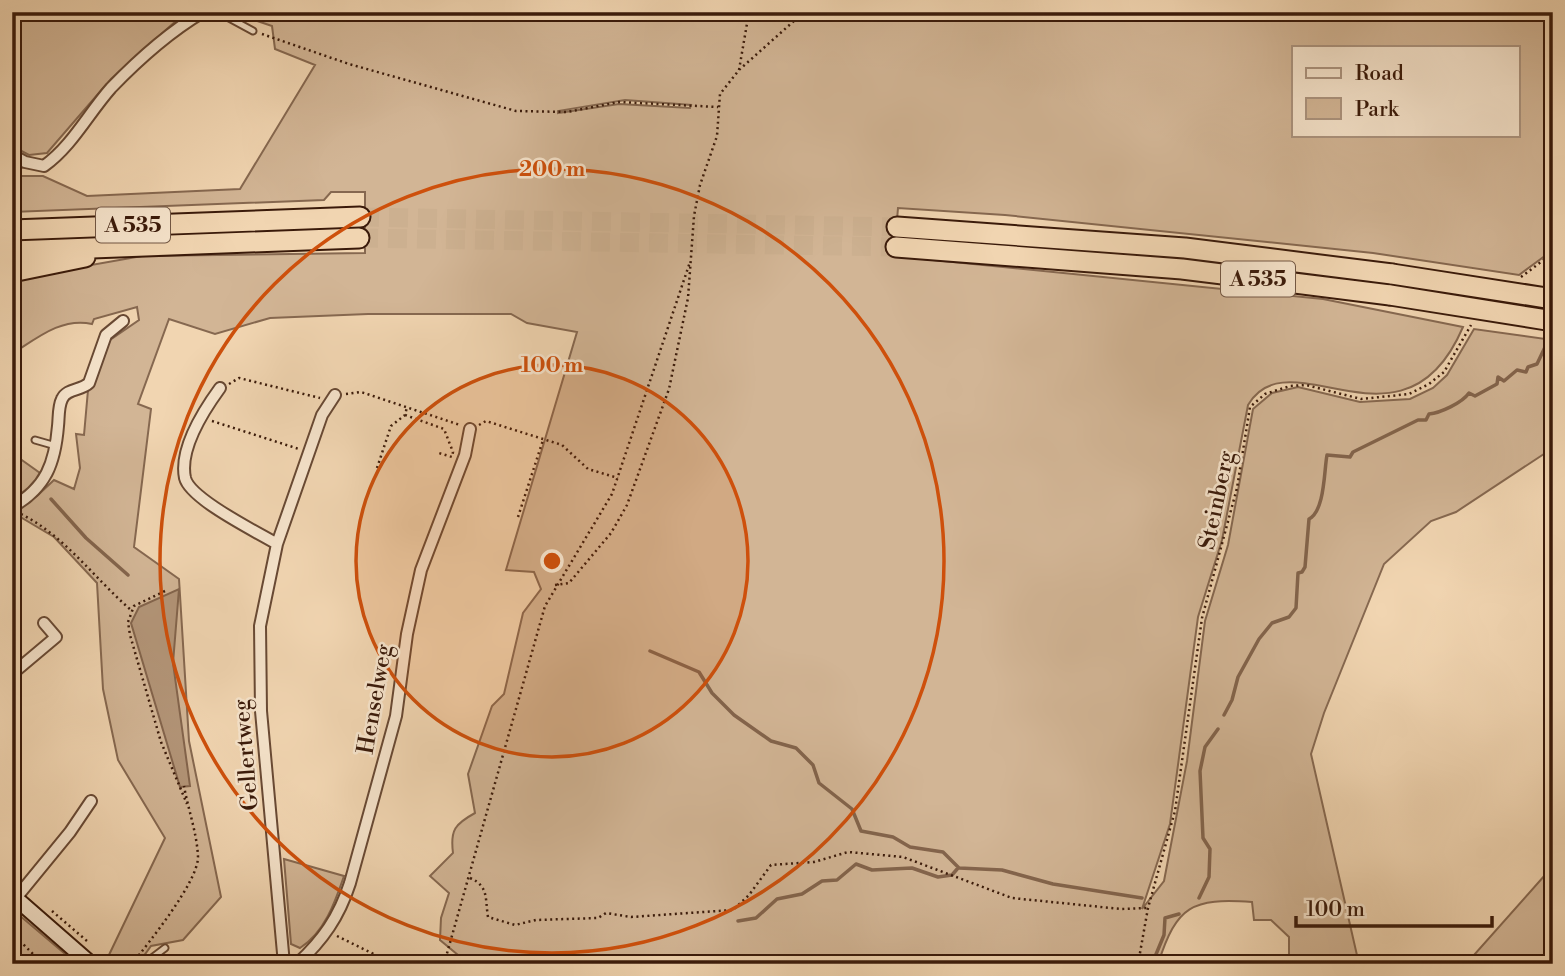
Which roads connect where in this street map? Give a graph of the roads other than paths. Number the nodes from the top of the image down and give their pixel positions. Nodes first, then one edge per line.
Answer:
1 (203, 12) edge
2 (218, 12) edge
3 (253, 31) road end
4 (12, 155) edge
5 (359, 217) tunnel mouth
6 (897, 227) tunnel mouth
7 (12, 230) edge
8 (359, 238) tunnel mouth
9 (122, 245) junction
10 (896, 247) tunnel mouth
11 (12, 251) edge
12 (12, 272) edge
13 (1553, 299) edge
14 (123, 321) dead end
15 (1553, 321) edge
16 (220, 388) road end
17 (333, 398) road end
18 (470, 429) dead end
19 (35, 440) dead end
20 (56, 446) junction
21 (14, 510) edge
22 (277, 544) junction
23 (44, 622) dead end
24 (12, 674) edge
25 (91, 800) dead end
26 (14, 896) edge
27 (165, 948) dead end
28 (92, 964) edge
29 (144, 964) edge
30 (284, 964) edge
31 (297, 964) edge

1 - 4 street
2 - 3 lane
5 - 7 highway, A 535
6 - 13 highway, A 535, bridge
8 - 9 highway, A 535
9 - 11 highway, A 535
9 - 12 highway
10 - 15 highway, A 535, bridge
14 - 20 street
16 - 22 street
17 - 22 street, Gellertweg
18 - 31 street, Henselweg
19 - 20 lane
20 - 21 street
22 - 30 street, Gellertweg
23 - 24 street
25 - 26 street
26 - 28 street
27 - 29 lane

